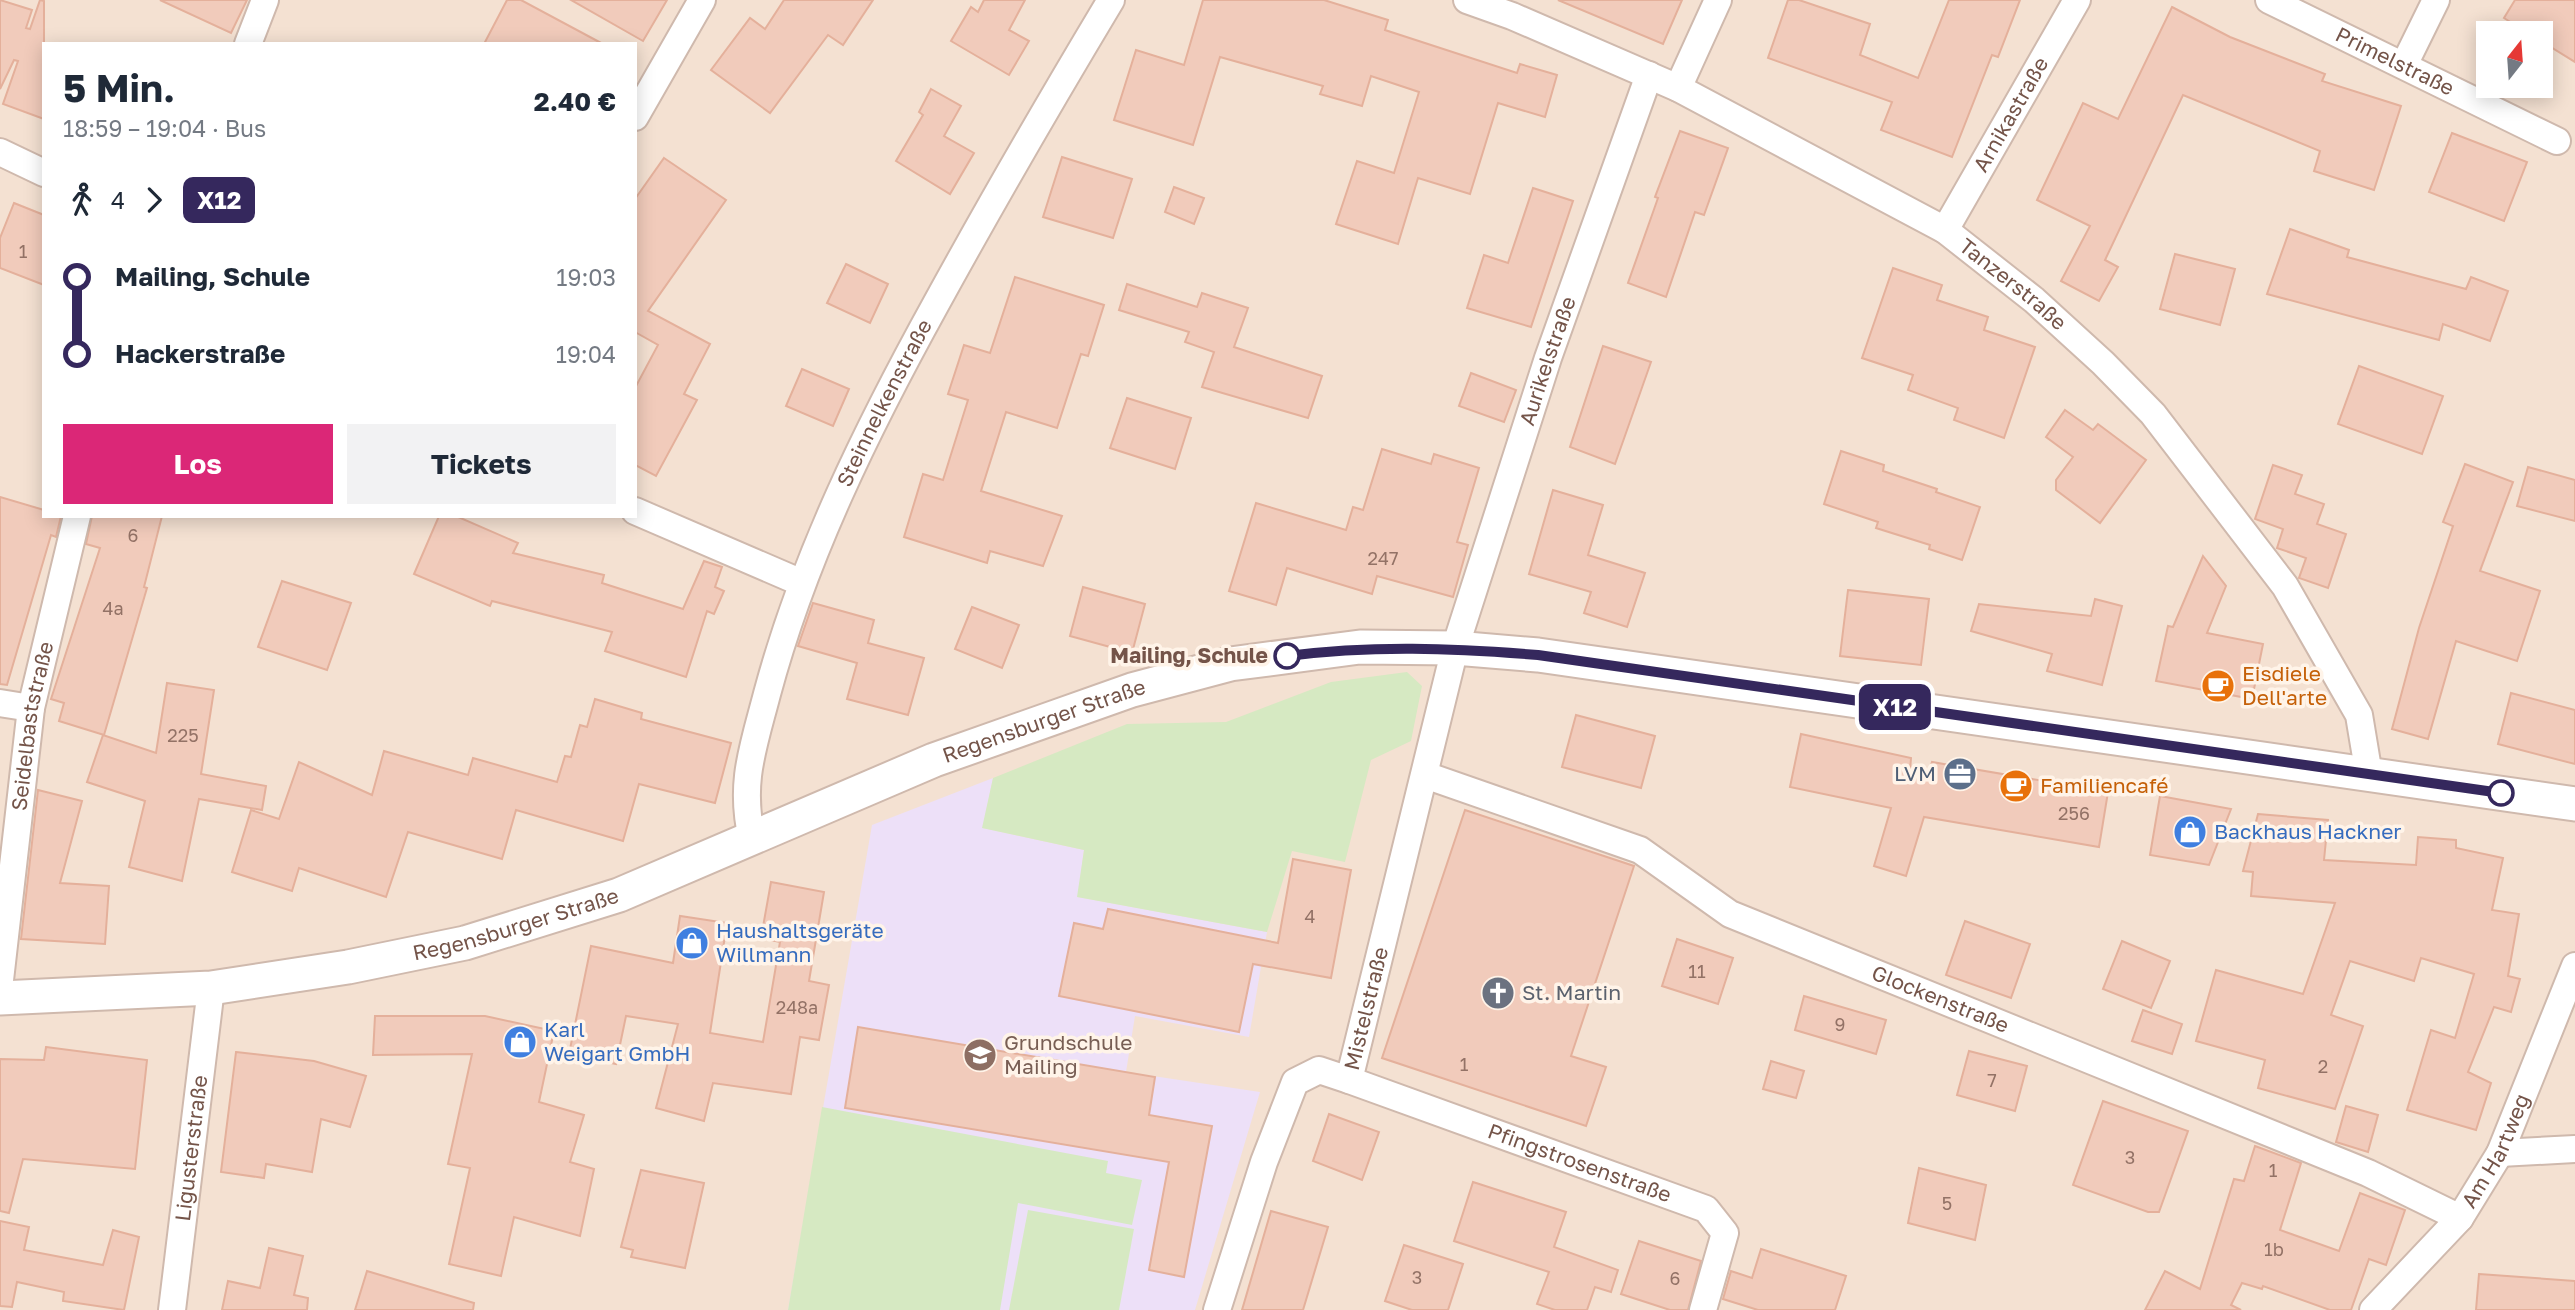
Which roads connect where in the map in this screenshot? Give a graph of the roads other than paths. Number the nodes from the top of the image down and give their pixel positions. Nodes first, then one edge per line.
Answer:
1 (265, 0) edge
2 (702, 0) edge
3 (1111, 0) edge
4 (1467, 0) edge
5 (1718, 0) edge
6 (2077, 0) edge
7 (2269, 0) edge
8 (2436, 0) edge
9 (249, 42) edge
10 (2404, 65) junction
11 (1648, 75) junction
12 (1678, 88) junction
13 (637, 114) edge
14 (2557, 141) dead end
15 (0, 152) edge
16 (42, 172) edge
17 (1945, 230) junction
18 (637, 512) edge
19 (77, 518) edge
20 (802, 583) junction
21 (1455, 648) junction
22 (0, 703) edge
23 (32, 708) junction
24 (1425, 775) junction
25 (2369, 775) junction
26 (2575, 804) edge
27 (752, 839) junction
28 (2575, 966) edge
29 (0, 980) edge
30 (211, 988) junction
31 (0, 998) edge
32 (1349, 1080) junction
33 (2575, 1149) edge
34 (2500, 1153) junction
35 (2460, 1218) junction
36 (172, 1310) edge
37 (1217, 1310) edge
38 (1703, 1310) edge
39 (2373, 1310) edge

1 - 9 street
2 - 13 street
3 - 20 street, Steinnelkenstraße
4 - 11 street, Tanzerstraße
5 - 12 street
6 - 17 street, Arnikastraße
7 - 10 street, Primelstraße
8 - 10 street
10 - 14 street, Primelstraße
11 - 12 street, Tanzerstraße
11 - 21 street, Aurikelstraße
12 - 17 street, Tanzerstraße
15 - 16 street
17 - 25 street, Tanzerstraße
18 - 20 street
19 - 23 street, Seidelbaststraße
20 - 27 street, Steinnelkenstraße
21 - 24 street, Mistelstraße
21 - 25 street, Regensburger Straße
21 - 27 street, Regensburger Straße
22 - 23 street
23 - 29 street, Seidelbaststraße
24 - 32 street, Mistelstraße
24 - 35 street, Glockenstraße
25 - 26 street, Regensburger Straße
27 - 30 street, Regensburger Straße
28 - 34 street, Am Hartweg
30 - 31 street, Regensburger Straße
30 - 36 street, Ligusterstraße
32 - 37 street, Mistelstraße
32 - 38 street, Pfingstrosenstraße
33 - 34 street
34 - 35 street, Am Hartweg
35 - 39 street, Am Hartweg

